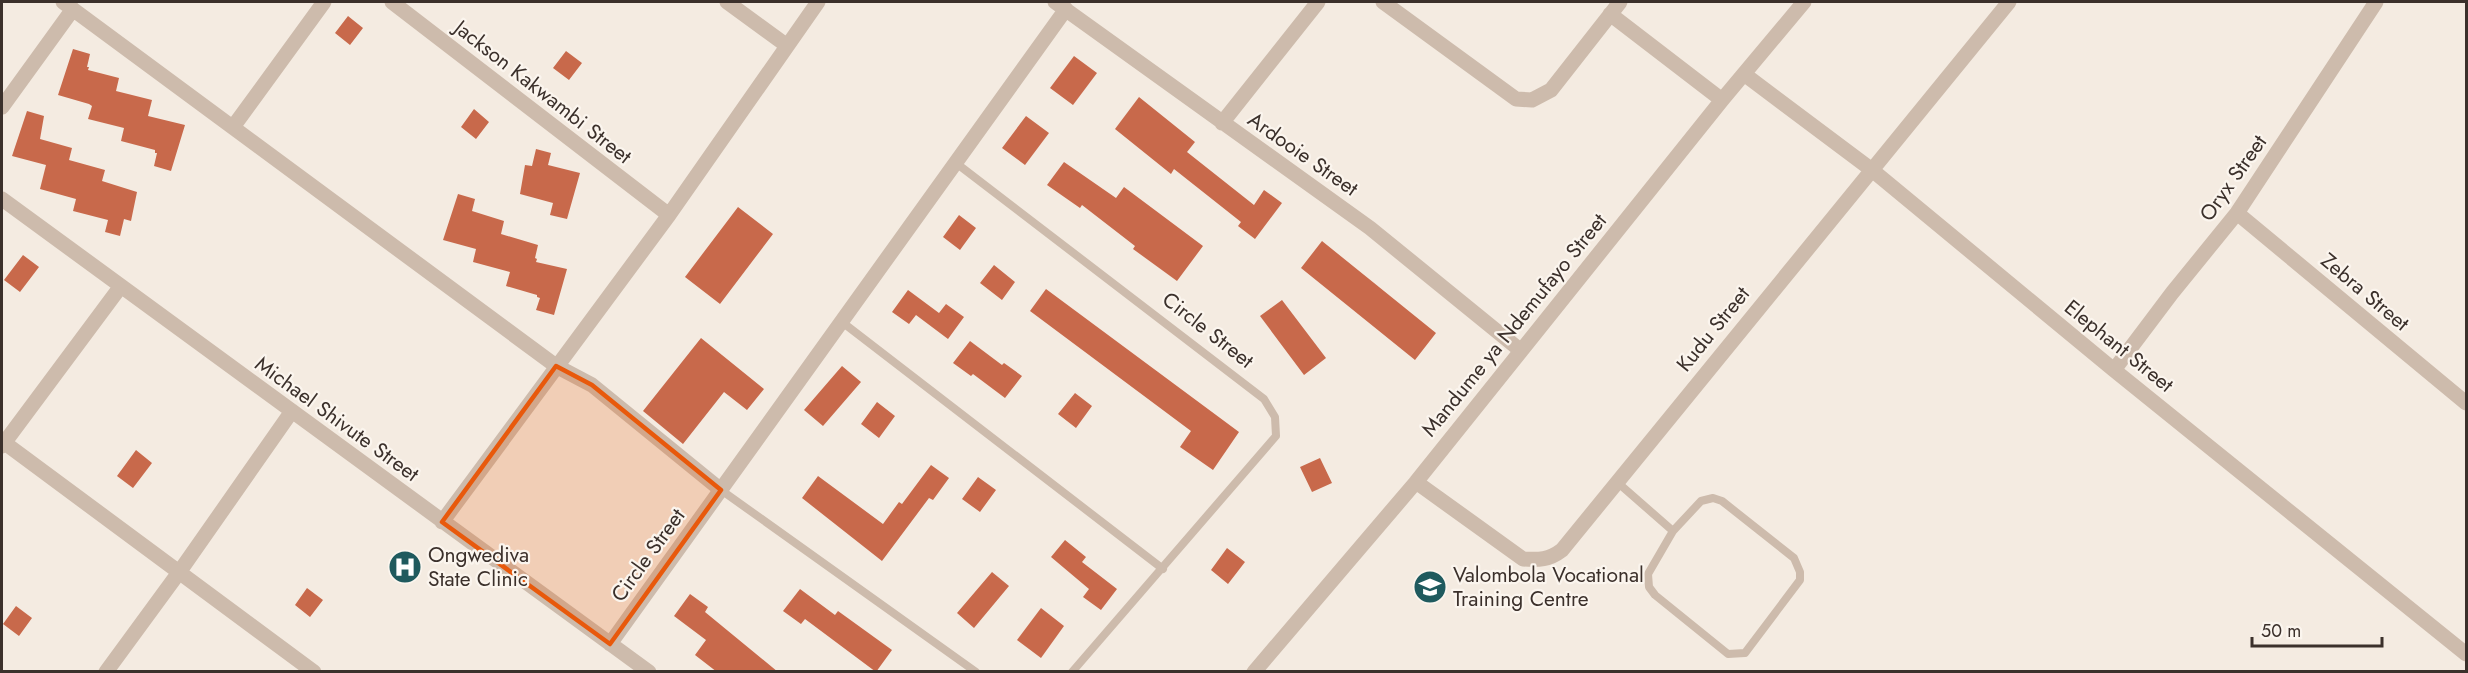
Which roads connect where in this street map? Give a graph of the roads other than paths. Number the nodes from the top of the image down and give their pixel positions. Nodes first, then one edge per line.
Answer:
1 (324, 2) edge
2 (392, 2) edge
3 (727, 2) edge
4 (818, 2) edge
5 (1318, 2) edge
6 (1383, 2) edge
7 (1620, 2) edge
8 (1804, 2) edge
9 (2009, 2) edge
10 (2376, 2) edge
11 (68, 5) edge
12 (1061, 5) edge
13 (1610, 14) junction
14 (786, 45) junction
15 (1744, 74) junction
16 (1722, 100) junction
17 (2, 107) edge
18 (1222, 123) junction
19 (232, 127) junction
20 (956, 163) junction
21 (1872, 170) junction
22 (2, 200) edge
23 (2237, 213) junction
24 (669, 215) junction
25 (121, 286) junction
26 (842, 322) junction
27 (1520, 350) junction
28 (556, 366) junction
29 (2114, 370) junction
30 (2466, 403) edge
31 (292, 411) junction
32 (2, 443) edge
33 (1416, 482) junction
34 (1617, 482) junction
35 (721, 490) junction
36 (442, 522) junction
37 (1673, 531) junction
38 (1163, 569) junction
39 (180, 572) junction
40 (610, 644) junction
41 (2466, 654) edge
42 (105, 672) edge
43 (314, 672) edge
44 (649, 672) edge
45 (976, 672) edge
46 (1072, 672) edge
47 (1254, 672) edge

1 - 19 street
2 - 24 street, Jackson Kakwambi Street
3 - 14 street
4 - 14 street
5 - 18 street
6 - 13 street
7 - 13 street
8 - 15 street, Mandume ya Ndemufayo Street
9 - 21 street, Kudu Street
10 - 23 street, Oryx Street
11 - 17 street
11 - 19 street
12 - 18 street, Ardooie Street
12 - 20 street, Circle Street
13 - 16 street
14 - 24 street
15 - 16 street, Mandume ya Ndemufayo Street
15 - 21 street, Elephant Street
16 - 27 street, Mandume ya Ndemufayo Street
18 - 27 street, Ardooie Street
19 - 28 street
20 - 26 street, Circle Street
20 - 38 lane, Circle Street
21 - 29 street, Elephant Street
21 - 34 street, Kudu Street
22 - 25 street, Michael Shivute Street
23 - 29 street, Oryx Street
23 - 30 street, Zebra Street
24 - 28 street
25 - 31 street, Michael Shivute Street
25 - 32 street
26 - 35 street, Circle Street
26 - 38 lane
27 - 33 street, Mandume ya Ndemufayo Street
28 - 35 street
28 - 36 street
29 - 41 street, Elephant Street
31 - 36 street, Michael Shivute Street
31 - 39 street
32 - 39 street
33 - 34 street, Kudu Street
33 - 47 street, Mandume ya Ndemufayo Street
34 - 37 lane
35 - 40 street, Circle Street
35 - 45 lane
36 - 40 street, Michael Shivute Street
37 - 37 lane
38 - 46 lane, Circle Street
39 - 42 street
39 - 43 street
40 - 44 street, Michael Shivute Street

